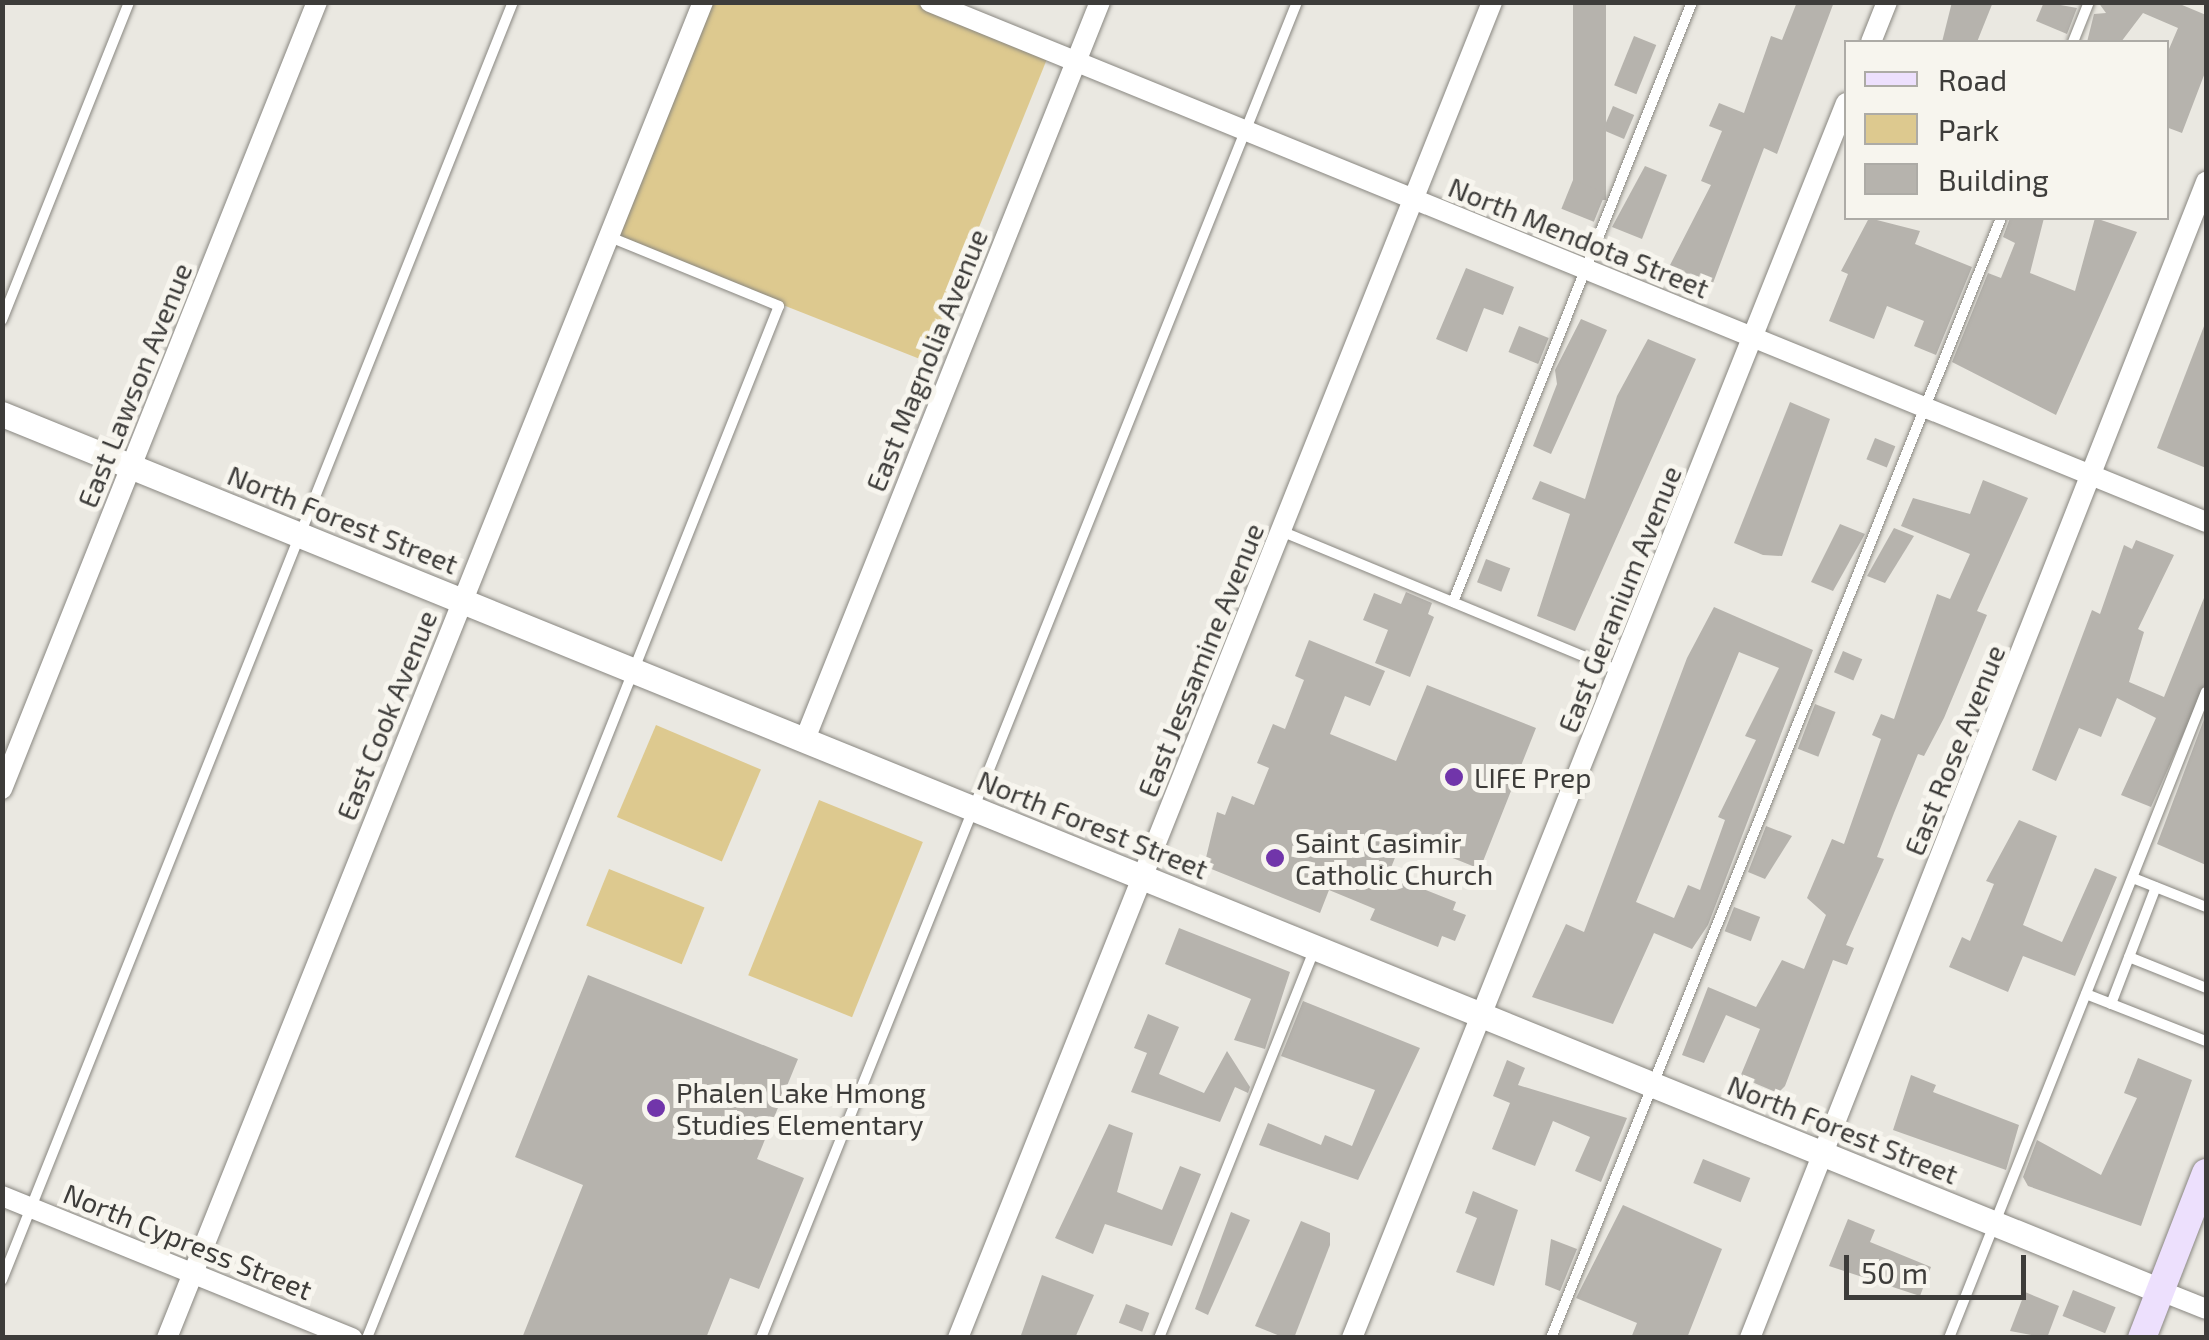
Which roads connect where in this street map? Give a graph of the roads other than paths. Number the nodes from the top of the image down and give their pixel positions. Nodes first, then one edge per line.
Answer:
1 (130, 2) edge
2 (318, 2) edge
3 (514, 2) edge
4 (702, 2) edge
5 (930, 2) edge
6 (1100, 2) edge
7 (1297, 2) edge
8 (1492, 2) edge
9 (1692, 2) edge
10 (1886, 2) edge
11 (2089, 2) edge
12 (1872, 40) edge
13 (2073, 40) edge
14 (1076, 62) junction
15 (1844, 108) edge
16 (1245, 130) junction
17 (2206, 182) edge
18 (1413, 199) junction
19 (2000, 220) edge
20 (610, 237) junction
21 (1585, 269) junction
22 (2, 320) edge
23 (1753, 337) junction
24 (1924, 407) junction
25 (2, 414) edge
26 (132, 466) junction
27 (2092, 475) junction
28 (2206, 522) edge
29 (1281, 531) junction
30 (297, 533) junction
31 (461, 600) junction
32 (1452, 602) junction
33 (633, 669) junction
34 (1620, 671) junction
35 (2206, 692) edge
36 (805, 739) junction
37 (2, 789) edge
38 (976, 809) junction
39 (1144, 877) junction
40 (2132, 878) junction
41 (2156, 887) junction
42 (2206, 907) edge
43 (1315, 947) junction
44 (2129, 957) junction
45 (2206, 988) edge
46 (2086, 994) junction
47 (2111, 1004) junction
48 (1482, 1015) junction
49 (2206, 1041) edge
50 (1653, 1084) junction
51 (1825, 1154) junction
52 (2206, 1173) edge
53 (2, 1196) edge
54 (32, 1208) junction
55 (1995, 1223) junction
56 (193, 1273) junction
57 (2, 1280) edge
58 (2161, 1290) junction
59 (2206, 1309) edge
60 (167, 1338) edge
61 (352, 1338) edge
62 (366, 1338) edge
63 (761, 1338) edge
64 (958, 1338) edge
65 (1159, 1338) edge
66 (1352, 1338) edge
67 (1551, 1338) edge
68 (1750, 1338) edge
69 (1949, 1338) edge
70 (2142, 1338) edge

1 - 22 lane
2 - 26 street, East Lawson Avenue
3 - 30 lane
4 - 20 street, East Cook Avenue
5 - 14 street, North Mendota Street
6 - 14 street, East Magnolia Avenue
7 - 16 lane
8 - 18 street, East Jessamine Avenue
9 - 21 lane
10 - 12 street
11 - 13 lane
14 - 16 street, North Mendota Street
14 - 36 street, East Magnolia Avenue
15 - 23 street, East Geranium Avenue
16 - 18 street, North Mendota Street
16 - 38 lane
17 - 27 street, East Rose Avenue
18 - 21 street, North Mendota Street
18 - 29 street, East Jessamine Avenue
19 - 24 lane
20 - 31 street, East Cook Avenue
20 - 33 lane
21 - 23 street, North Mendota Street
21 - 32 lane
23 - 24 street, North Mendota Street
23 - 34 street, East Geranium Avenue
24 - 27 street, North Mendota Street
24 - 50 lane
25 - 26 street, North Forest Street
26 - 30 street, North Forest Street
26 - 37 street, East Lawson Avenue
27 - 28 street, North Mendota Street
27 - 51 street, East Rose Avenue
29 - 32 lane
29 - 39 street, East Jessamine Avenue
30 - 31 street, North Forest Street
30 - 54 lane
31 - 33 street, North Forest Street
31 - 56 street, East Cook Avenue
32 - 34 lane
33 - 36 street, North Forest Street
33 - 62 lane
34 - 48 street, East Geranium Avenue
35 - 40 lane
36 - 38 street, North Forest Street
38 - 39 street, North Forest Street
38 - 63 lane
39 - 43 street, North Forest Street
39 - 64 street, East Jessamine Avenue
40 - 41 lane
40 - 46 lane
41 - 42 lane
41 - 44 lane
43 - 48 street, North Forest Street
43 - 65 lane
44 - 45 lane
44 - 47 lane
46 - 47 lane
46 - 55 lane
47 - 49 lane
48 - 50 street, North Forest Street
48 - 66 street, East Geranium Avenue
50 - 51 street, North Forest Street
50 - 67 lane
51 - 55 street, North Forest Street
51 - 68 street, East Rose Avenue
52 - 58 main road
53 - 54 street, North Cypress Street
54 - 56 street, North Cypress Street
54 - 57 lane
55 - 58 street, North Forest Street
55 - 69 lane
56 - 60 street, East Cook Avenue
56 - 61 street, North Cypress Street
58 - 59 street
58 - 70 main road

